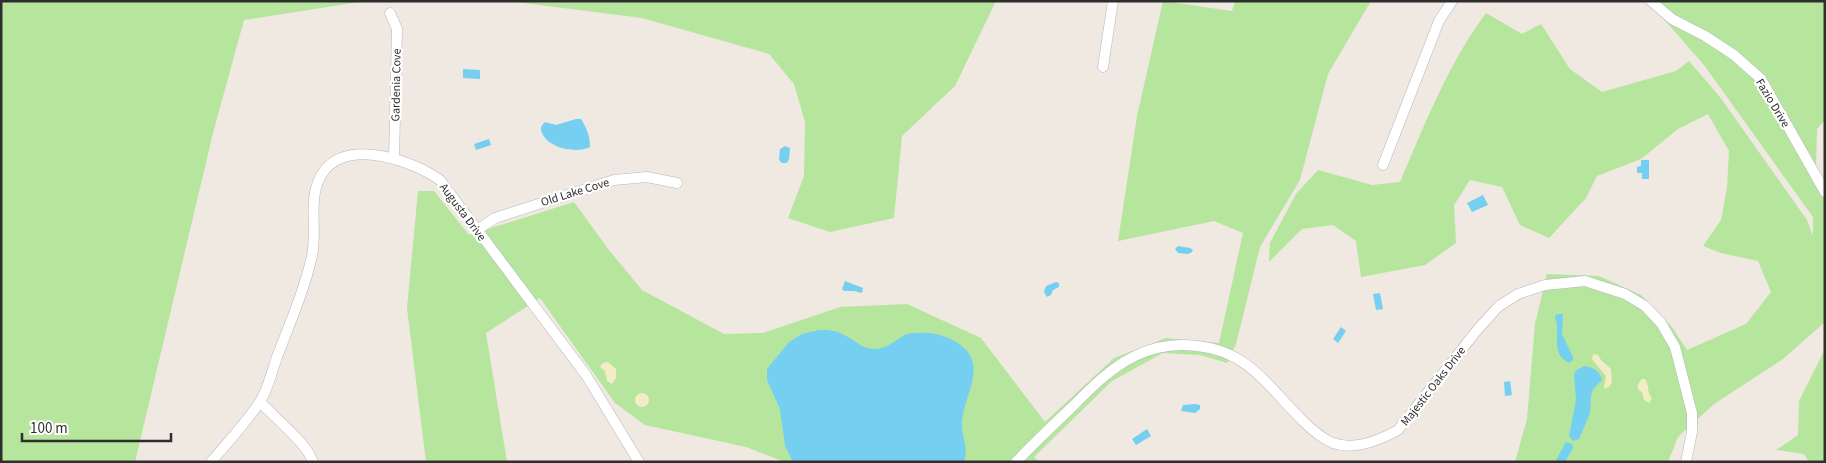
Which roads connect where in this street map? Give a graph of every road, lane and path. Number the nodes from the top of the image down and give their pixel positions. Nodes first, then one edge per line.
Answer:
1 (1113, 1) edge
2 (1452, 1) edge
3 (1651, 1) edge
4 (390, 13) dead end
5 (1103, 67) dead end
6 (394, 159) junction
7 (1383, 165) dead end
8 (677, 183) dead end
9 (1825, 192) edge
10 (477, 230) junction
11 (260, 402) junction
12 (211, 462) edge
13 (313, 462) edge
14 (639, 462) edge
15 (1016, 462) edge
16 (1686, 462) edge

1 - 5 street
2 - 7 street
3 - 9 street, Fazio Drive
4 - 6 street, Gardenia Cove
6 - 10 street, Augusta Drive
6 - 11 street, Augusta Drive
8 - 10 street, Old Lake Cove
10 - 14 street, Augusta Drive
11 - 12 street, Augusta Drive
11 - 13 street
15 - 16 street, Majestic Oaks Drive

